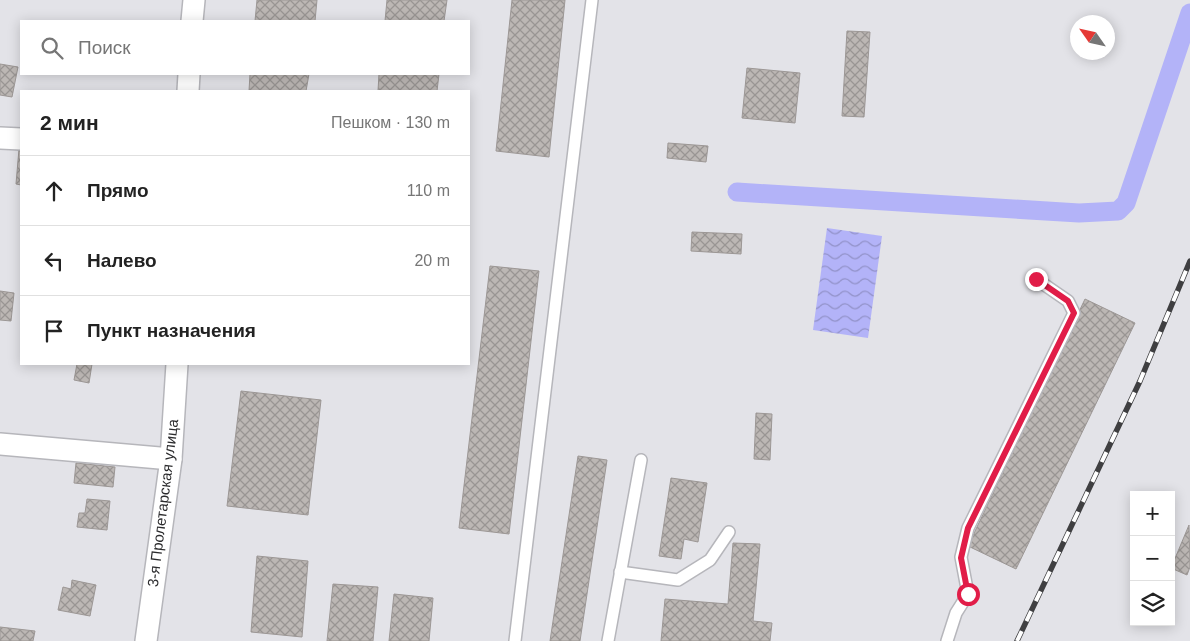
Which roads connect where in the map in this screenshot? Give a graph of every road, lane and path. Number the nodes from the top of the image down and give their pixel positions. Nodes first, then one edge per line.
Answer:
1 (194, 0) edge
2 (592, 0) edge
3 (192, 20) edge
4 (189, 75) edge
5 (188, 90) edge
6 (0, 138) edge
7 (20, 140) edge
8 (1036, 279) dead end
9 (177, 365) edge
10 (0, 444) edge
11 (171, 459) junction
12 (641, 460) dead end
13 (729, 532) dead end
14 (620, 572) junction
15 (146, 641) edge
16 (515, 641) edge
17 (608, 641) edge
18 (947, 641) edge

1 - 3 street
2 - 16 lane
4 - 5 street
6 - 7 street
8 - 18 lane
9 - 11 street, 3-я Пролетарская улица
10 - 11 street
11 - 15 street, 3-я Пролетарская улица
12 - 14 lane
13 - 14 lane
14 - 17 lane

